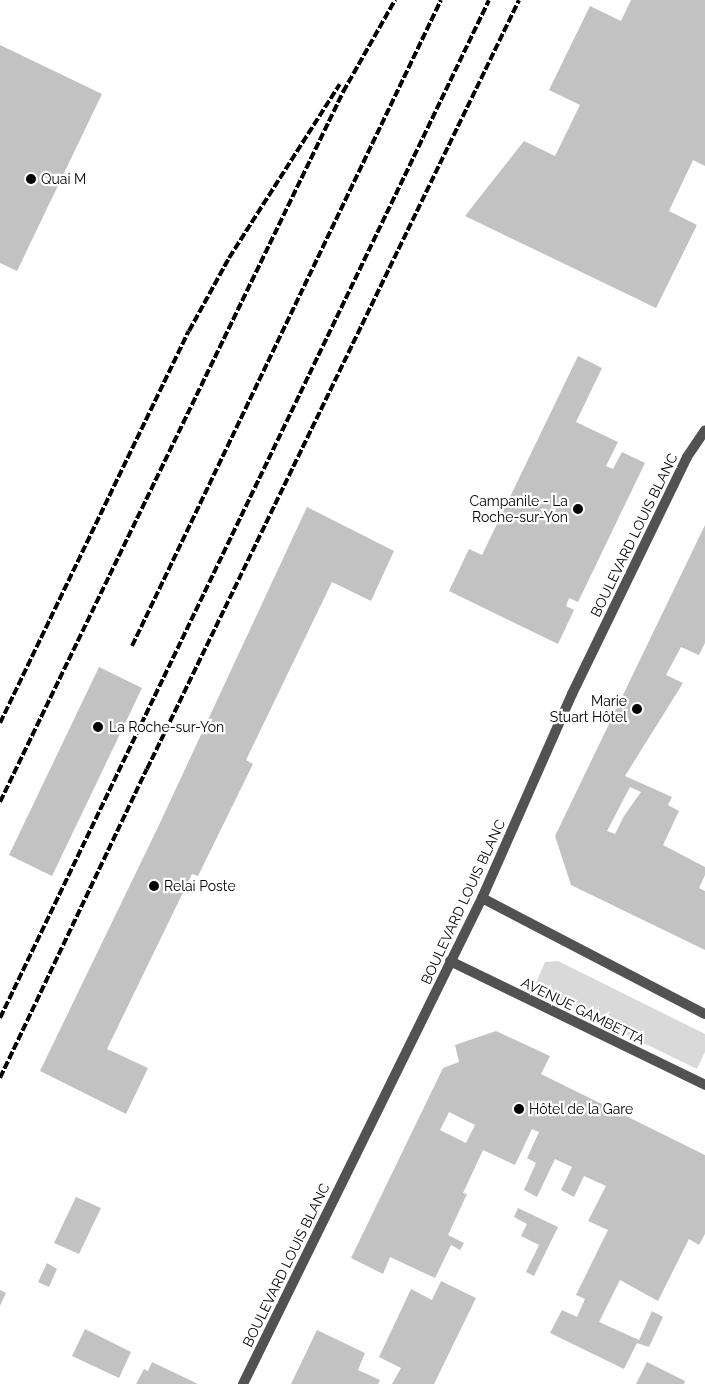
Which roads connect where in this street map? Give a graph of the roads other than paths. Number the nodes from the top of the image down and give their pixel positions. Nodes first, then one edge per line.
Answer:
1 (705, 430) edge
2 (482, 898) junction
3 (450, 961) junction
4 (705, 1014) edge
5 (705, 1085) edge
6 (242, 1384) edge

1 - 2 street, BOULEVARD LOUIS BLANC
2 - 3 street, BOULEVARD LOUIS BLANC
2 - 4 street
3 - 5 street, AVENUE GAMBETTA
3 - 6 street, BOULEVARD LOUIS BLANC

